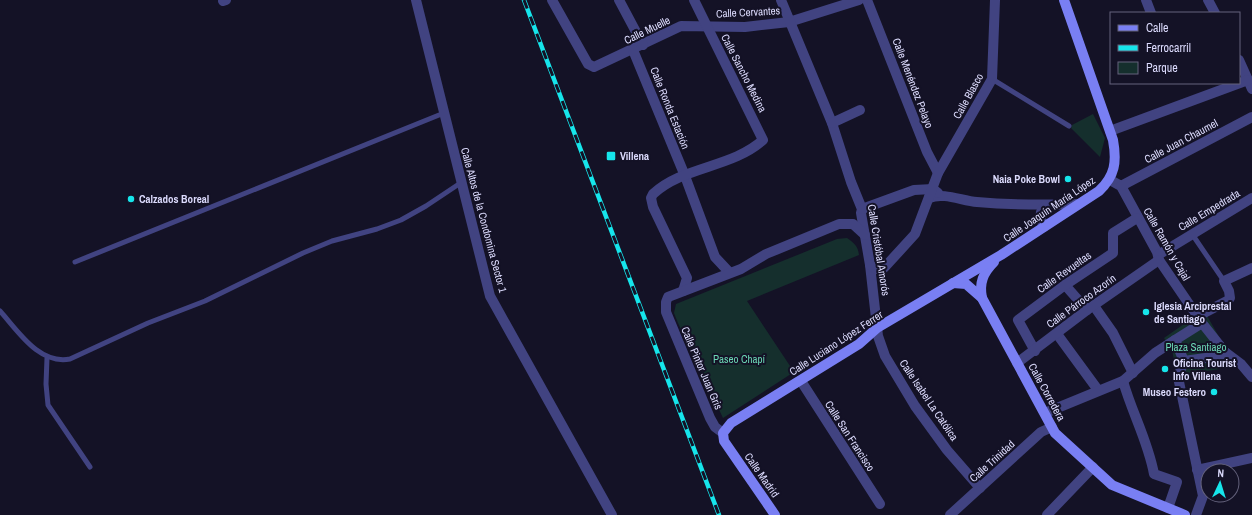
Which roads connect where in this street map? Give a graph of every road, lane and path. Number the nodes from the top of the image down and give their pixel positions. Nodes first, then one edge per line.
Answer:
1 (416, 0) edge
2 (552, 0) edge
3 (619, 0) edge
4 (694, 0) edge
5 (780, 0) edge
6 (859, 0) edge
7 (867, 0) edge
8 (995, 0) edge
9 (1064, 0) edge
10 (1146, 0) edge
11 (1208, 0) edge
12 (1151, 12) edge
13 (1214, 12) edge
14 (789, 22) junction
15 (708, 26) junction
16 (643, 45) junction
17 (633, 50) junction
18 (1240, 62) edge
19 (992, 79) junction
20 (1250, 79) edge
21 (1240, 83) edge
22 (1237, 84) edge
23 (860, 110) dead end
24 (444, 113) junction
25 (1252, 117) edge
26 (832, 123) junction
27 (1069, 126) dead end
28 (1110, 131) junction
29 (938, 173) junction
30 (684, 176) junction
31 (1110, 180) junction
32 (462, 182) junction
33 (1121, 186) junction
34 (931, 194) junction
35 (1252, 198) edge
36 (1078, 204) junction
37 (1046, 205) junction
38 (862, 209) junction
39 (1137, 218) junction
40 (1044, 227) junction
41 (1192, 234) junction
42 (865, 235) junction
43 (1001, 255) junction
44 (1159, 257) junction
45 (75, 262) dead end
46 (870, 265) junction
47 (1252, 268) edge
48 (730, 272) junction
49 (964, 276) joint
50 (1224, 281) junction
51 (953, 283) junction
52 (1064, 285) junction
53 (678, 292) junction
54 (982, 298) junction
55 (1090, 308) junction
56 (0, 311) edge
57 (877, 315) junction
58 (1200, 320) junction
59 (891, 321) junction
60 (877, 328) junction
61 (1057, 334) junction
62 (1175, 340) junction
63 (1035, 350) junction
64 (1225, 352) junction
65 (47, 358) junction
66 (1184, 361) junction
67 (1017, 363) junction
68 (1133, 373) junction
69 (1252, 376) edge
70 (801, 381) junction
71 (1123, 381) junction
72 (1098, 390) junction
73 (1045, 413) junction
74 (1052, 427) junction
75 (723, 433) junction
76 (729, 448) joint
77 (1252, 458) edge
78 (90, 467) dead end
79 (1093, 467) junction
80 (1197, 470) junction
81 (980, 488) junction
82 (880, 504) dead end
83 (1168, 508) junction
84 (612, 515) edge
85 (775, 515) edge
86 (950, 515) edge
87 (1047, 515) edge
88 (1185, 515) edge
89 (1196, 515) edge

1 - 24 street, Calle Altos de la Condomina Sector 1
2 - 17 street, Calle Muelle
3 - 16 street
4 - 15 street, Calle Sancho Medina
5 - 14 street, Calle Cristóbal Amorós
6 - 14 street, Calle Cervantes
7 - 29 street, Calle Menéndez Pelayo
8 - 19 street, Calle Blasco
9 - 28 street
10 - 12 street
11 - 13 street
14 - 15 street, Calle Cervantes
14 - 26 street, Calle Cristóbal Amorós
15 - 16 street, Calle Muelle
15 - 30 street, Calle Sancho Medina
16 - 17 street, Calle Muelle
17 - 30 street, Calle Ronda Estación
18 - 20 street
19 - 27 lane
19 - 29 street, Calle Blasco
20 - 21 street
22 - 28 street
23 - 26 street
24 - 32 street, Calle Altos de la Condomina Sector 1
24 - 45 lane
25 - 33 street, Calle Juan Chaumel
26 - 38 street, Calle Cristóbal Amorós
28 - 31 street
29 - 34 street, Calle Blasco
30 - 48 street, Calle Ronda Estación
30 - 53 street
31 - 33 street
31 - 36 street, Calle Joaquín María López
32 - 65 lane
32 - 84 street, Calle Altos de la Condomina Sector 1
33 - 39 street, Calle Ramón y Cajal
34 - 37 street
34 - 38 street
34 - 46 street, Calle Blasco
35 - 41 street, Calle Empedrada
36 - 37 street
36 - 40 street, Calle Joaquín María López
37 - 40 street
38 - 42 street, Calle Cristóbal Amorós
39 - 44 street, Calle Ramón y Cajal
39 - 52 street, Calle Revueltas
40 - 43 street, Calle Joaquín María López
41 - 44 street, Calle Empedrada
41 - 50 lane
42 - 46 street, Calle Cristóbal Amorós
42 - 48 street
43 - 49 street, Calle Joaquín María López
43 - 54 street, Calle Joaquín María López
44 - 55 street, Calle Párroco Azorín
44 - 58 street, Calle Ramón y Cajal
46 - 57 street, Calle Cristóbal Amorós
47 - 50 street
48 - 53 street
49 - 51 street, Calle Luciano López Ferrer
50 - 58 street
51 - 54 street, Calle Corredera
51 - 59 street, Calle Luciano López Ferrer
52 - 55 street
52 - 63 street, Calle Revueltas
53 - 75 street, Calle Pintor Juan Gris
54 - 67 street, Calle Corredera
55 - 61 street, Calle Párroco Azorín
55 - 68 street
56 - 65 lane
57 - 59 street
57 - 60 street, Calle Isabel La Católica
58 - 62 street
58 - 64 street, Calle Ramón y Cajal
59 - 60 street, Calle Luciano López Ferrer
60 - 70 street, Calle Luciano López Ferrer
60 - 81 street, Calle Isabel La Católica
61 - 63 street, Calle Párroco Azorín
61 - 72 street
62 - 66 street
62 - 68 street
63 - 67 street, Calle Párroco Azorín
64 - 66 street
64 - 69 street, Calle Ramón y Cajal
65 - 78 lane
66 - 80 street
67 - 73 street, Calle Corredera
68 - 71 street
70 - 75 street, Calle Luciano López Ferrer
70 - 82 street, Calle San Francisco
71 - 72 street
71 - 83 street
72 - 73 street
73 - 74 street, Calle Corredera
74 - 79 street, Calle Corredera
74 - 81 street, Calle Trinidad
75 - 76 street, Calle Pintor Juan Gris
76 - 85 street, Calle Madrid
77 - 80 street
79 - 83 street, Calle Corredera
79 - 87 street
80 - 89 street
81 - 86 street, Calle Trinidad
83 - 88 street, Calle Corredera

